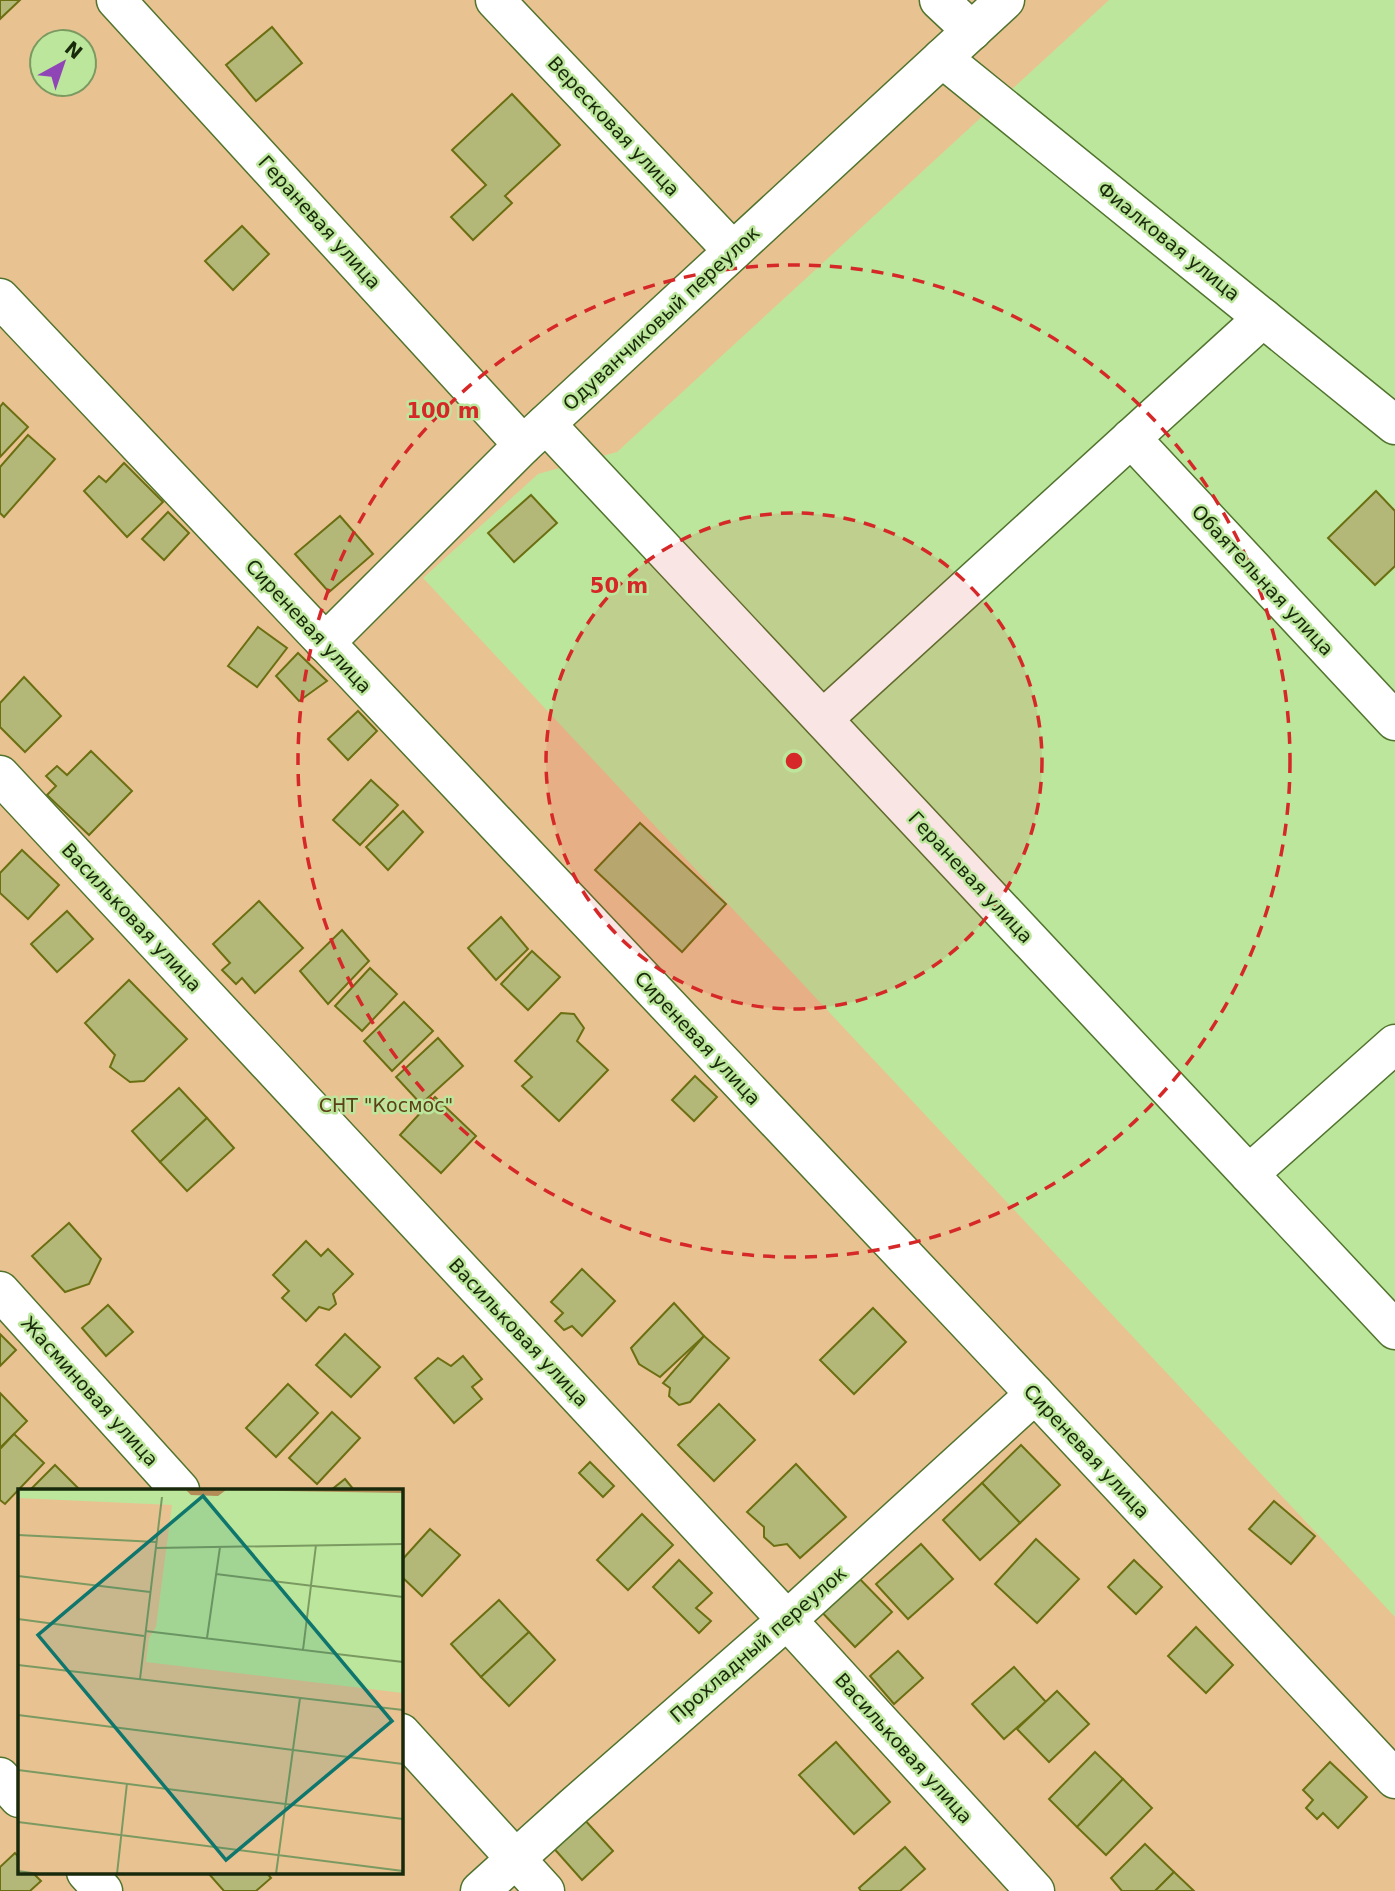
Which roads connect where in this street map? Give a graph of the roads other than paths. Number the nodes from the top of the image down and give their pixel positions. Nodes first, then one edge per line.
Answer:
1 (116, 0) edge
2 (495, 0) edge
3 (939, 0) edge
4 (1005, 0) edge
5 (972, 31) junction
6 (942, 58) junction
7 (733, 251) junction
8 (0, 298) edge
9 (1263, 318) junction
10 (1395, 425) edge
11 (535, 434) junction
12 (1131, 438) junction
13 (324, 643) junction
14 (823, 719) junction
15 (1395, 721) edge
16 (0, 775) edge
17 (1395, 1044) edge
18 (1249, 1174) junction
19 (0, 1291) edge
20 (1395, 1330) edge
21 (1035, 1394) junction
22 (179, 1489) edge
23 (787, 1620) junction
24 (402, 1734) edge
25 (0, 1777) edge
26 (1395, 1779) edge
27 (18, 1797) edge
28 (514, 1858) junction
29 (88, 1874) edge
30 (103, 1891) edge
31 (480, 1891) edge
32 (545, 1891) edge
33 (1035, 1891) edge

1 - 11 lane, Гераневая улица
2 - 7 lane, Вересковая улица
3 - 5 lane
4 - 5 lane, Одуванчиковый переулок
5 - 6 lane, Одуванчиковый переулок
6 - 7 lane, Одуванчиковый переулок
6 - 9 lane, Фиалковая улица
7 - 11 lane, Одуванчиковый переулок
8 - 13 lane, Сиреневая улица
9 - 10 lane, Фиалковая улица
9 - 12 lane
11 - 13 lane, Одуванчиковый переулок
11 - 14 lane, Гераневая улица
12 - 14 lane
12 - 15 lane, Обаятельная улица
13 - 21 lane, Сиреневая улица
14 - 18 lane, Гераневая улица
16 - 23 lane, Васильковая улица
17 - 18 lane
18 - 20 lane, Гераневая улица
19 - 22 lane, Жасминовая улица
21 - 23 lane, Прохладный переулок
21 - 26 lane, Сиреневая улица
23 - 28 lane, Прохладный переулок
23 - 33 lane, Васильковая улица
24 - 28 lane
25 - 27 lane
28 - 31 lane, Прохладный переулок
28 - 32 lane
29 - 30 lane

